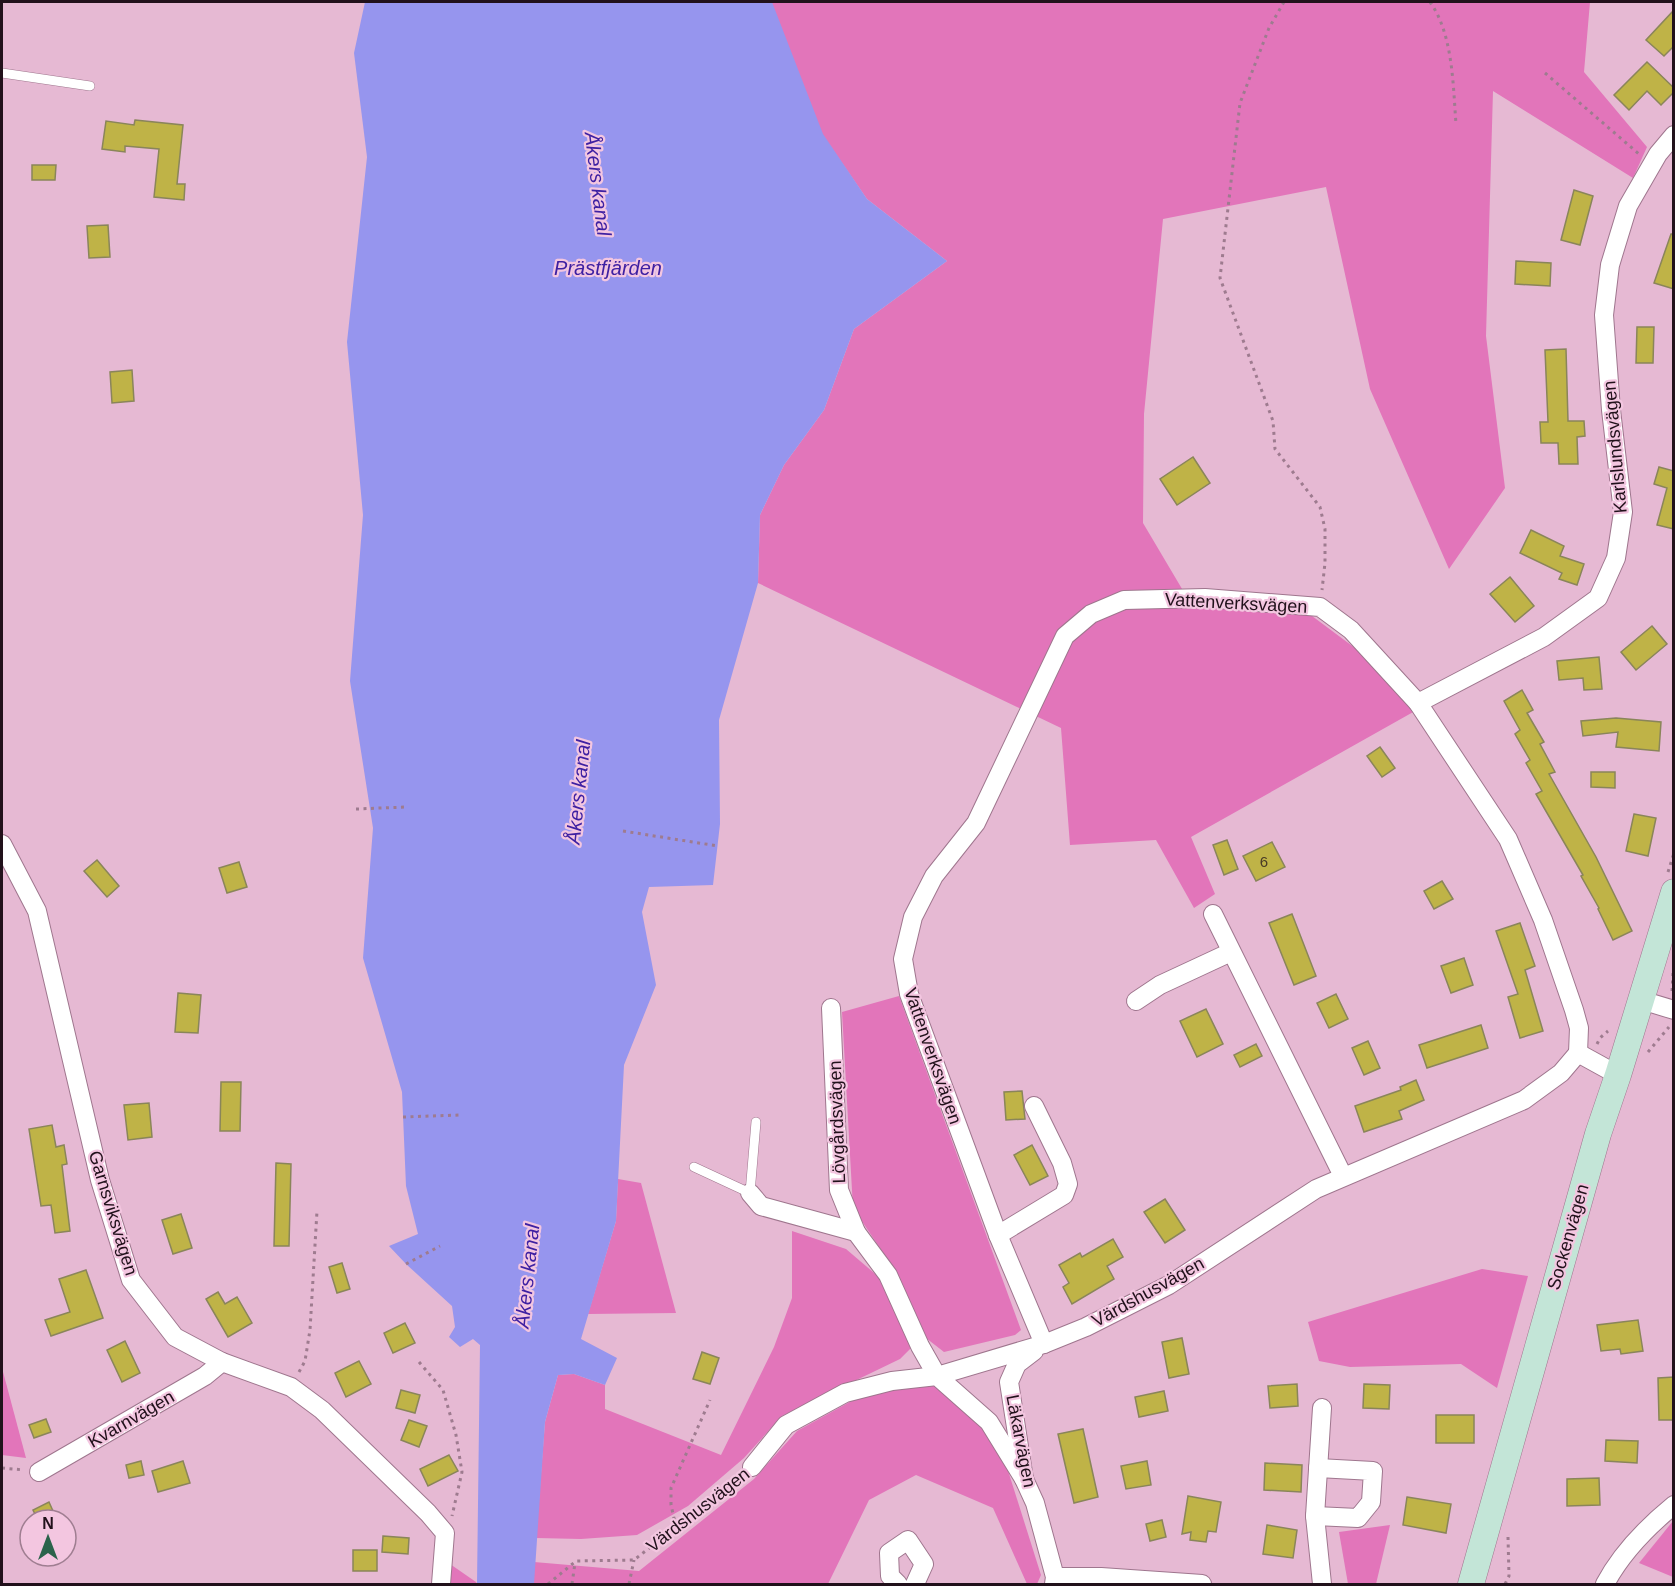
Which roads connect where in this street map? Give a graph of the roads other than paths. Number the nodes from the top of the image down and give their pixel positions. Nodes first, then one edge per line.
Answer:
1 (2, 73) edge
2 (90, 86) dead end
3 (1674, 135) edge
4 (1418, 703) junction
5 (2, 844) edge
6 (1674, 892) edge
7 (1213, 914) dead end
8 (1231, 952) junction
9 (1641, 1000) junction
10 (1136, 1002) dead end
11 (831, 1008) dead end
12 (1672, 1010) edge
13 (1578, 1053) junction
14 (1618, 1075) junction
15 (1034, 1106) dead end
16 (756, 1122) dead end
17 (694, 1167) dead end
18 (1343, 1176) junction
19 (750, 1193) junction
20 (856, 1232) junction
21 (998, 1235) junction
22 (1044, 1344) junction
23 (222, 1362) junction
24 (937, 1377) junction
25 (1322, 1408) dead end
26 (752, 1467) road end
27 (1318, 1468) junction
28 (39, 1472) dead end
29 (1024, 1479) junction
30 (1674, 1505) edge
31 (1315, 1516) junction
32 (1054, 1581) edge
33 (441, 1584) edge
34 (898, 1584) edge
35 (915, 1584) edge
36 (1202, 1584) edge
37 (1322, 1584) edge
38 (1471, 1584) edge
39 (1605, 1584) edge

1 - 2 lane
3 - 4 street, Karlslundsvägen
4 - 13 street, Vattenverksvägen
4 - 21 street, Vattenverksvägen
5 - 23 street, Garnsviksvägen
6 - 9 street, Sockenvägen
7 - 8 street
8 - 10 street
8 - 18 street
9 - 12 street
9 - 14 street, Sockenvägen
11 - 20 street, Lövgårdsvägen
13 - 14 street
13 - 18 street, Värdshusvägen
14 - 38 street, Sockenvägen
15 - 21 street
16 - 19 lane
17 - 19 lane
18 - 22 street, Värdshusvägen
19 - 20 street
20 - 24 street, Lövgårdsvägen
21 - 22 street, Vattenverksvägen
22 - 24 street, Värdshusvägen
22 - 29 street, Läkarvägen
23 - 28 street, Kvarnvägen
23 - 33 street, Garnsviksvägen
24 - 26 street, Värdshusvägen
24 - 29 street
25 - 27 street
27 - 31 street
27 - 31 street
29 - 32 street, Läkarvägen
30 - 39 street
31 - 37 street
32 - 36 street
34 - 35 street

